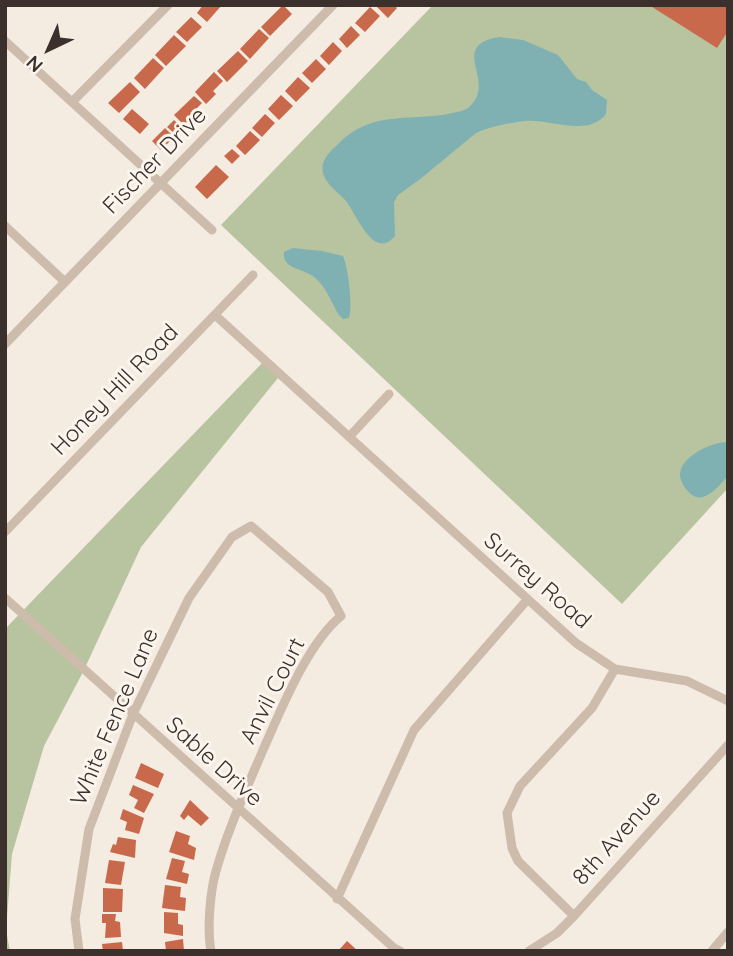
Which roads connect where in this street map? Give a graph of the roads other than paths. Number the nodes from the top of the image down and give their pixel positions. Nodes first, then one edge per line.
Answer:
1 (167, 5) edge
2 (326, 7) edge
3 (5, 41) edge
4 (72, 102) junction
5 (161, 183) junction
6 (5, 226) edge
7 (212, 230) dead end
8 (253, 275) dead end
9 (65, 282) junction
10 (215, 315) junction
11 (5, 344) edge
12 (389, 394) dead end
13 (349, 437) junction
14 (251, 526) joint
15 (5, 532) edge
16 (5, 598) edge
17 (527, 600) junction
18 (615, 669) junction
19 (728, 701) edge
20 (133, 714) junction
21 (728, 744) edge
22 (237, 809) junction
23 (337, 899) junction
24 (574, 916) junction
25 (728, 932) edge
26 (395, 950) edge
27 (79, 951) edge
28 (211, 951) edge
29 (529, 951) edge
30 (712, 951) edge

1 - 4 street
2 - 5 street, Fischer Drive
3 - 4 street
4 - 5 street
5 - 7 street
5 - 9 street, Fischer Drive
6 - 9 street
8 - 10 street, Honey Hill Road
9 - 11 street, Fischer Drive
10 - 13 street, Surrey Road
10 - 15 street, Honey Hill Road
12 - 13 street
13 - 17 street, Surrey Road
14 - 20 street, White Fence Lane
14 - 22 street, Anvil Court
16 - 20 street, Sable Drive
17 - 18 street, Surrey Road
17 - 23 street
18 - 19 street, Surrey Road
18 - 24 street
20 - 22 street, Sable Drive
20 - 27 street, White Fence Lane
21 - 24 street, 8th Avenue
22 - 23 street, Sable Drive
22 - 28 street, Anvil Court
23 - 26 street, Sable Drive
24 - 29 street, 8th Avenue
25 - 30 street

